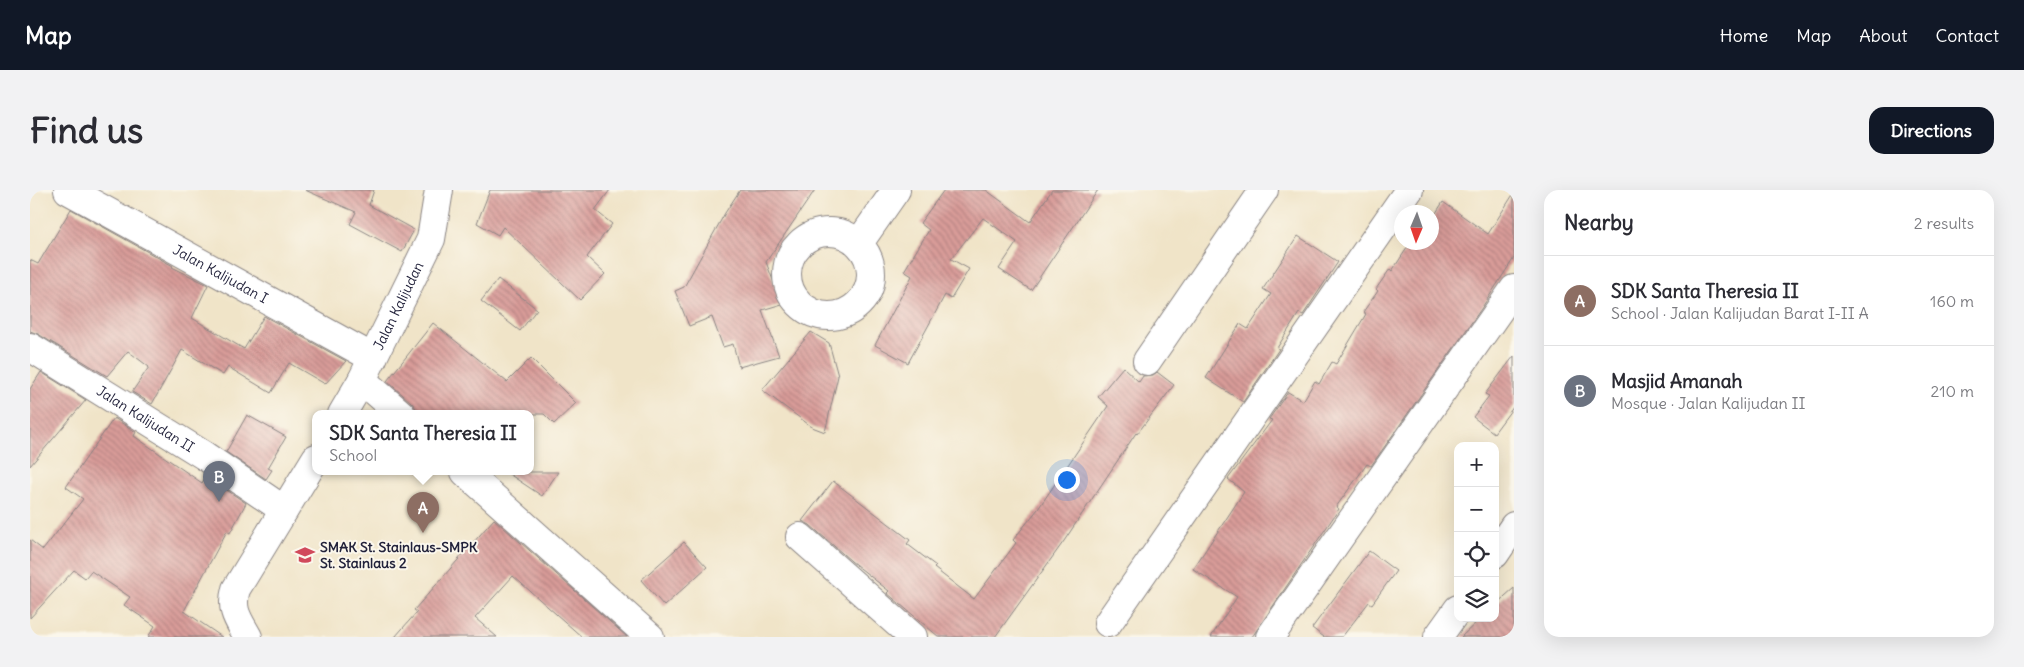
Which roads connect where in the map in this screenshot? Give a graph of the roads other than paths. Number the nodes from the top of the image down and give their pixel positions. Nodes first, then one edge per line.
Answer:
1 (68, 190) edge
2 (440, 190) edge
3 (896, 190) edge
4 (1264, 190) edge
5 (1409, 190) edge
6 (859, 242) dead end
7 (1514, 289) edge
8 (30, 347) edge
9 (1147, 361) dead end
10 (368, 369) junction
11 (344, 410) edge
12 (398, 410) edge
13 (312, 464) edge
14 (468, 475) edge
15 (284, 510) junction
16 (1514, 526) edge
17 (800, 537) dead end
18 (1499, 548) edge
19 (1454, 615) edge
20 (1108, 622) dead end
21 (248, 637) edge
22 (650, 637) edge
23 (913, 637) edge
24 (1270, 637) edge
25 (1438, 637) edge

1 - 10 street, Jalan Kalijudan I
2 - 10 street, Jalan Kalijudan
3 - 6 street
4 - 9 street
5 - 20 street
7 - 24 street
8 - 15 street, Jalan Kalijudan II
10 - 11 street, Jalan Kalijudan
10 - 12 street, Jalan Kalijudan I
13 - 15 street
14 - 22 street
15 - 21 street
16 - 18 street
17 - 23 street
19 - 25 street

